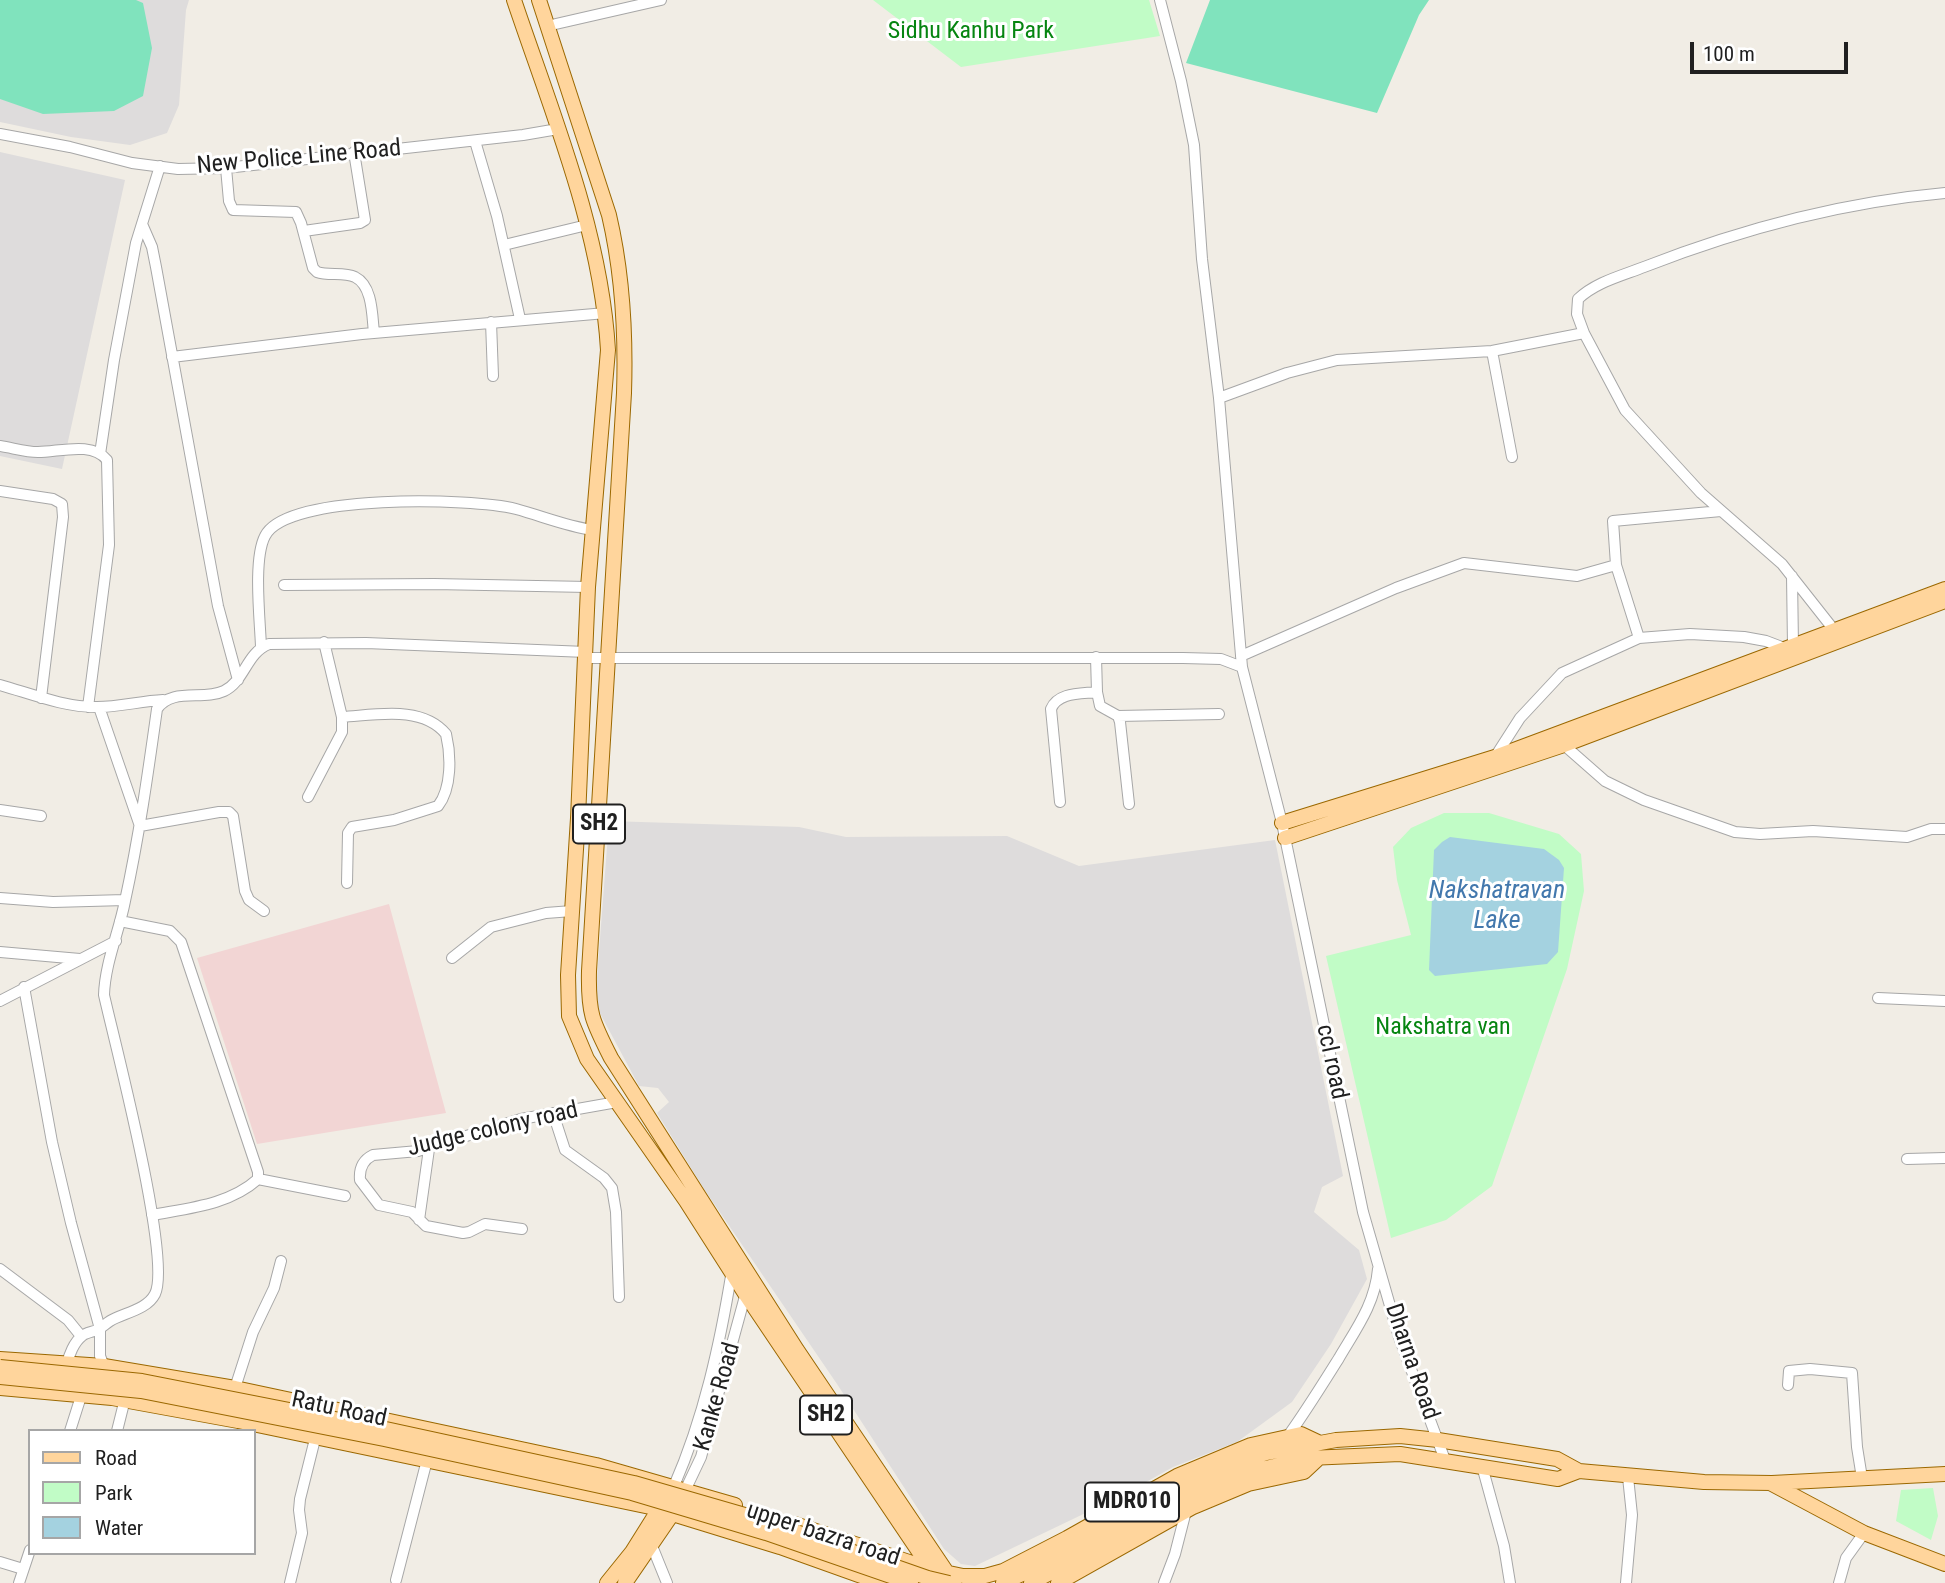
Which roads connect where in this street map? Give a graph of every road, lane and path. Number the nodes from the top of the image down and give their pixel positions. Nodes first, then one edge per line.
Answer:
1 (514, 0) edge
2 (539, 0) edge
3 (661, 0) edge
4 (1160, 0) edge
5 (547, 26) junction
6 (558, 129) junction
7 (0, 134) edge
8 (475, 141) junction
9 (354, 152) junction
10 (160, 166) junction
11 (226, 168) junction
12 (1945, 193) edge
13 (142, 224) junction
14 (587, 225) junction
15 (303, 231) junction
16 (504, 245) junction
17 (606, 313) junction
18 (520, 319) junction
19 (491, 322) junction
20 (374, 333) junction
21 (1584, 333) junction
22 (1492, 351) junction
23 (172, 357) junction
24 (493, 376) dead end
25 (1219, 398) junction
26 (0, 446) edge
27 (100, 454) junction
28 (1512, 457) dead end
29 (0, 491) edge
30 (1721, 511) junction
31 (593, 530) junction
32 (1616, 565) junction
33 (1791, 576) junction
34 (284, 585) dead end
35 (588, 587) junction
36 (1945, 589) edge
37 (1945, 601) edge
38 (1838, 635) junction
39 (1639, 638) junction
40 (324, 642) junction
41 (261, 647) junction
42 (1790, 648) junction
43 (585, 655) junction
44 (608, 657) junction
45 (1097, 657) junction
46 (1241, 662) junction
47 (238, 680) junction
48 (0, 685) edge
49 (1097, 692) junction
50 (41, 698) junction
51 (163, 700) junction
52 (93, 707) junction
53 (1219, 714) dead end
54 (1118, 716) junction
55 (342, 717) junction
56 (1562, 739) junction
57 (1494, 757) junction
58 (308, 797) dead end
59 (1060, 802) dead end
60 (1129, 804) dead end
61 (0, 810) edge
62 (41, 817) dead end
63 (1282, 823) junction
64 (140, 826) junction
65 (1945, 830) edge
66 (1285, 838) junction
67 (347, 883) dead end
68 (0, 898) edge
69 (125, 900) junction
70 (264, 911) dead end
71 (572, 911) junction
72 (120, 921) junction
73 (116, 942) junction
74 (0, 952) edge
75 (452, 958) dead end
76 (83, 959) junction
77 (24, 987) junction
78 (1878, 998) dead end
79 (0, 1001) edge
80 (1945, 1002) edge
81 (617, 1102) junction
82 (553, 1113) junction
83 (429, 1149) junction
84 (1945, 1158) edge
85 (1906, 1159) dead end
86 (258, 1179) junction
87 (345, 1196) dead end
88 (152, 1215) junction
89 (419, 1220) junction
90 (522, 1228) dead end
91 (735, 1253) junction
92 (281, 1261) dead end
93 (1379, 1263) junction
94 (0, 1269) edge
95 (732, 1274) junction
96 (750, 1277) junction
97 (746, 1295) junction
98 (619, 1297) dead end
99 (100, 1329) junction
100 (81, 1336) junction
101 (0, 1359) edge
102 (67, 1364) junction
103 (87, 1365) junction
104 (104, 1366) junction
105 (0, 1367) edge
106 (129, 1371) junction
107 (0, 1377) edge
108 (1788, 1385) dead end
109 (0, 1388) edge
110 (235, 1388) junction
111 (83, 1394) junction
112 (126, 1401) junction
113 (71, 1429) edge
114 (118, 1429) edge
115 (1288, 1436) junction
116 (315, 1439) junction
117 (1438, 1440) junction
118 (1318, 1442) junction
119 (1319, 1458) junction
120 (427, 1460) junction
121 (1445, 1460) junction
122 (1482, 1466) junction
123 (1579, 1471) junction
124 (1945, 1474) edge
125 (1628, 1477) junction
126 (1862, 1478) junction
127 (1215, 1479) junction
128 (1772, 1483) junction
129 (680, 1488) junction
130 (666, 1511) junction
131 (1186, 1511) junction
132 (1864, 1533) junction
133 (652, 1546) junction
134 (28, 1555) edge
135 (0, 1562) edge
136 (1945, 1564) edge
137 (23, 1569) junction
138 (930, 1569) junction
139 (396, 1580) dead end
140 (948, 1581) edge
141 (1064, 1582) edge
142 (19, 1583) edge
143 (290, 1583) edge
144 (607, 1583) edge
145 (625, 1583) edge
146 (667, 1583) edge
147 (881, 1583) edge
148 (911, 1583) edge
149 (1003, 1583) edge
150 (1031, 1583) edge
151 (1164, 1583) edge
152 (1510, 1583) edge
153 (1626, 1583) edge
154 (1839, 1583) edge

1 - 6 main road, SH2
2 - 5 main road, SH2
3 - 5 street
4 - 25 street, ccl road
5 - 44 main road, SH2
6 - 8 street, New Police Line Road
6 - 14 main road, SH2
7 - 10 street, New Police Line Road
8 - 9 street, New Police Line Road
8 - 16 street
9 - 11 street, New Police Line Road
9 - 15 street
10 - 11 street, New Police Line Road
10 - 13 street
11 - 15 street
12 - 21 street
13 - 23 street
13 - 27 street
14 - 16 street
14 - 17 main road, SH2
15 - 20 street
16 - 18 street
17 - 18 street
17 - 31 main road, SH2
18 - 19 street
19 - 20 street
19 - 24 street
20 - 23 street
21 - 22 street
21 - 30 street
22 - 25 street
22 - 28 street
23 - 47 street
25 - 46 street, ccl road
26 - 27 street
27 - 52 street
29 - 50 street
30 - 32 street
30 - 33 street
31 - 35 main road, SH2
31 - 41 street
32 - 39 street
32 - 46 street
33 - 38 street
33 - 42 street
34 - 35 street
35 - 43 main road, SH2
36 - 38 main road
37 - 38 main road
38 - 42 main road
38 - 56 main road
39 - 42 street
39 - 57 street
40 - 41 street
40 - 43 street
40 - 55 street
41 - 47 street
42 - 56 main road
43 - 44 street
43 - 71 main road, SH2
44 - 45 street
44 - 91 main road, SH2
45 - 46 street
45 - 49 street
46 - 63 street, ccl road
47 - 51 street
48 - 50 street
49 - 54 street
49 - 59 street
50 - 52 street
51 - 52 street
51 - 64 street
52 - 64 street
53 - 54 street
54 - 60 street
55 - 58 street
55 - 67 street
56 - 57 main road
56 - 65 street
56 - 66 main road
57 - 63 main road
61 - 62 street
63 - 66 street, ccl road
64 - 69 street
64 - 70 street
66 - 93 street, ccl road
68 - 69 street
69 - 72 street
71 - 75 street
71 - 81 main road, SH2
72 - 73 street
72 - 86 street
73 - 76 street
73 - 88 street
74 - 76 street
76 - 77 street
77 - 79 street
77 - 99 street
78 - 80 street
81 - 82 street, Judge colony road
81 - 95 main road, SH2
82 - 83 street, Judge colony road
82 - 98 street
83 - 89 street
83 - 89 street, Judge colony road
84 - 85 street
86 - 87 street
86 - 88 street
88 - 99 street
89 - 90 street, Judge colony road
91 - 95 street, Kanke Road
91 - 96 main road, SH2
92 - 110 street
93 - 115 street, ccl road
93 - 117 street, Dharna Road
94 - 100 street
95 - 97 main road, SH2
95 - 129 street, Kanke Road
96 - 97 street, Kanke Road
96 - 140 main road, SH2
97 - 129 street, Kanke Road
97 - 138 main road, SH2
99 - 100 street
99 - 104 street
100 - 102 street
101 - 102 main road, Ratu Road
102 - 103 main road, Ratu Road
103 - 104 main road, Ratu Road
103 - 111 street
104 - 106 main road, Ratu Road
105 - 140 main road, bridge
106 - 110 main road, Ratu Road
106 - 112 street
107 - 148 main road, bridge
108 - 126 street
109 - 111 main road, Ratu Road
110 - 129 main road, Ratu Road
111 - 112 main road, Ratu Road
111 - 113 street
112 - 114 street
112 - 116 main road, Ratu Road
115 - 118 main road, upper bazra road / MDR010
115 - 140 main road, upper bazra road / MDR010
116 - 120 main road, Ratu Road
116 - 143 street
117 - 118 main road
117 - 121 street, Dharna Road
117 - 123 main road
118 - 127 main road
119 - 121 main road
119 - 127 main road
119 - 131 main road, MDR010
120 - 130 main road, Ratu Road
120 - 139 street
121 - 122 main road
122 - 123 main road
122 - 152 street
123 - 125 main road
124 - 126 main road
125 - 128 main road
125 - 153 street
126 - 128 main road
127 - 149 main road
127 - 150 main road
128 - 132 main road
129 - 130 main road
129 - 138 main road, upper bazra road / MDR010
130 - 133 main road
130 - 144 main road
130 - 147 main road, upper bazra road
131 - 141 main road, MDR010
131 - 151 street
132 - 136 main road
132 - 154 street
133 - 145 main road
133 - 146 street
134 - 137 street
135 - 137 street
137 - 142 street
138 - 140 main road, upper bazra road / MDR010

